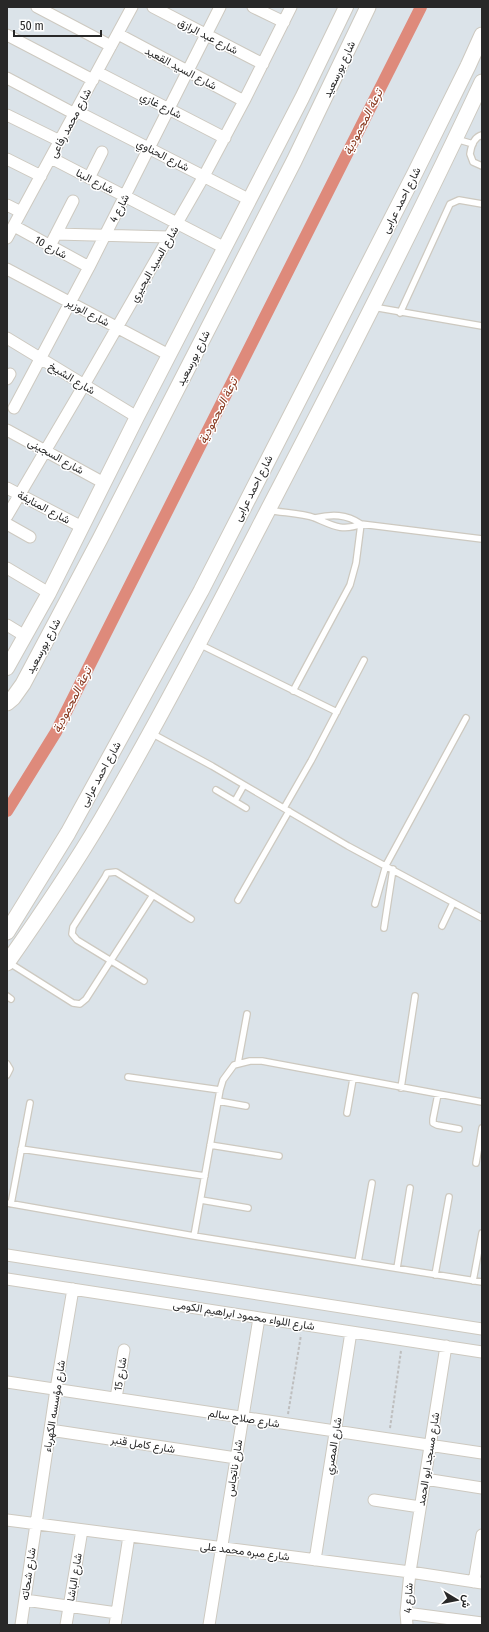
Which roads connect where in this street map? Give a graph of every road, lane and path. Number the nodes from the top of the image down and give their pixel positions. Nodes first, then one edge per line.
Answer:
1 (37, 7) edge
2 (132, 7) edge
3 (153, 7) edge
4 (220, 7) edge
5 (253, 7) edge
6 (291, 7) edge
7 (346, 7) edge
8 (368, 7) edge
9 (284, 22) junction
10 (118, 34) junction
11 (7, 35) edge
12 (206, 35) junction
13 (482, 35) edge
14 (111, 46) junction
15 (263, 64) junction
16 (188, 72) junction
17 (95, 76) junction
18 (8, 80) edge
19 (481, 86) edge
20 (244, 101) junction
21 (169, 109) junction
22 (75, 112) junction
23 (7, 115) edge
24 (482, 135) edge
25 (225, 138) junction
26 (456, 139) junction
27 (60, 141) junction
28 (473, 144) junction
29 (149, 148) junction
30 (102, 152) dead end
31 (7, 158) edge
32 (51, 158) junction
33 (482, 166) edge
34 (41, 176) junction
35 (204, 176) junction
36 (89, 178) junction
37 (125, 196) junction
38 (250, 200) junction
39 (73, 202) dead end
40 (482, 204) edge
41 (7, 205) edge
42 (21, 212) junction
43 (177, 224) junction
44 (14, 226) junction
45 (56, 234) junction
46 (105, 235) junction
47 (169, 237) junction
48 (7, 238) edge
49 (50, 246) junction
50 (225, 248) junction
51 (89, 267) junction
52 (7, 269) edge
53 (70, 303) junction
54 (373, 307) junction
55 (400, 313) junction
56 (482, 326) edge
57 (117, 328) junction
58 (7, 338) edge
59 (169, 356) junction
60 (41, 359) junction
61 (84, 385) junction
62 (14, 408) dead end
63 (137, 417) junction
64 (7, 430) edge
65 (46, 451) junction
66 (104, 483) junction
67 (7, 488) edge
68 (20, 495) junction
69 (268, 510) junction
70 (7, 516) edge
71 (315, 518) junction
72 (7, 524) edge
73 (361, 524) junction
74 (82, 527) junction
75 (30, 537) dead end
76 (482, 539) edge
77 (7, 568) edge
78 (49, 593) junction
79 (7, 624) edge
80 (25, 636) junction
81 (199, 644) junction
82 (364, 660) dead end
83 (7, 668) edge
84 (293, 691) junction
85 (7, 703) edge
86 (337, 712) junction
87 (466, 718) dead end
88 (149, 732) junction
89 (244, 785) junction
90 (216, 790) dead end
91 (235, 801) junction
92 (246, 808) dead end
93 (287, 810) junction
94 (386, 866) junction
95 (393, 869) junction
96 (153, 895) junction
97 (238, 900) dead end
98 (453, 903) junction
99 (376, 904) dead end
100 (482, 918) edge
101 (190, 919) dead end
102 (442, 926) dead end
103 (384, 928) dead end
104 (7, 932) edge
105 (111, 960) junction
106 (8, 962) edge
107 (144, 981) dead end
108 (415, 996) dead end
109 (247, 1014) dead end
110 (7, 1064) edge
111 (238, 1064) junction
112 (7, 1075) edge
113 (128, 1077) dead end
114 (353, 1079) junction
115 (401, 1088) junction
116 (220, 1090) junction
117 (438, 1094) junction
118 (218, 1101) junction
119 (482, 1102) edge
120 (30, 1104) dead end
121 (246, 1106) dead end
122 (348, 1113) dead end
123 (482, 1128) edge
124 (460, 1129) dead end
125 (210, 1145) junction
126 (21, 1149) junction
127 (279, 1156) dead end
128 (476, 1163) dead end
129 (205, 1176) junction
130 (372, 1183) dead end
131 (410, 1188) dead end
132 (449, 1197) dead end
133 (200, 1200) junction
134 (9, 1203) edge
135 (248, 1208) dead end
136 (482, 1233) edge
137 (194, 1236) junction
138 (7, 1255) edge
139 (358, 1262) junction
140 (397, 1268) junction
141 (436, 1275) junction
142 (7, 1279) edge
143 (473, 1281) junction
144 (482, 1282) edge
145 (73, 1289) junction
146 (259, 1318) junction
147 (302, 1324) junction
148 (482, 1329) edge
149 (351, 1332) junction
150 (403, 1340) junction
151 (446, 1346) junction
152 (124, 1350) dead end
153 (482, 1352) edge
154 (7, 1382) edge
155 (56, 1389) junction
156 (116, 1398) junction
157 (243, 1418) junction
158 (286, 1424) junction
159 (50, 1430) junction
160 (335, 1432) junction
161 (389, 1440) junction
162 (430, 1446) junction
163 (482, 1454) edge
164 (236, 1458) junction
165 (425, 1479) junction
166 (482, 1488) edge
167 (374, 1500) dead end
168 (420, 1507) junction
169 (7, 1520) edge
170 (36, 1524) junction
171 (82, 1530) junction
172 (482, 1535) edge
173 (129, 1536) junction
174 (222, 1548) junction
175 (315, 1560) junction
176 (410, 1572) junction
177 (478, 1582) edge
178 (24, 1600) junction
179 (69, 1606) junction
180 (116, 1613) junction
181 (406, 1613) junction
182 (482, 1623) edge
183 (21, 1625) edge
184 (66, 1625) edge
185 (115, 1625) edge
186 (209, 1625) edge
187 (407, 1625) edge

1 - 14 street
2 - 10 street, شارع محمد رفاعى
3 - 12 street, شارع عبد الرازق
4 - 12 street, شارع 4
5 - 9 street
6 - 9 street, شارع السيد البحيري
7 - 38 street, شارع بورسعيد
8 - 85 main road, شارع بورسعيد
9 - 15 street, شارع السيد البحيري
10 - 14 street, شارع محمد رفاعى
10 - 16 street, شارع السيد القعيد
11 - 17 street, شارع غازي
12 - 15 street, شارع عبد الرازق
12 - 16 street, شارع 4
13 - 104 main road, شارع احمد عرابى
14 - 17 street, شارع محمد رفاعى
15 - 20 street, شارع السيد البحيري
16 - 20 street, شارع السيد القعيد
16 - 21 street, شارع 4
17 - 21 street, شارع غازي
17 - 22 street, شارع محمد رفاعى
18 - 22 street, شارع الحناوي
19 - 26 main road, شارع احمد عرابى
20 - 25 street, شارع السيد البحيري
21 - 25 street, شارع غازي
21 - 29 street, شارع 4
22 - 27 street, شارع محمد رفاعى
22 - 29 street, شارع الحناوي
23 - 27 street
24 - 28 lane
25 - 35 street, شارع السيد البحيري
26 - 28 lane
26 - 54 main road, شارع احمد عرابى
27 - 32 street, شارع محمد رفاعى
28 - 33 lane
29 - 35 street, شارع الحناوي
29 - 37 street, شارع 4
30 - 36 street
31 - 34 street
32 - 34 street, شارع محمد رفاعى
32 - 36 street, شارع البنا
34 - 42 street, شارع محمد رفاعى
35 - 38 street, شارع الحناوي
35 - 43 street, شارع السيد البحيري
36 - 37 street, شارع البنا
37 - 43 street, شارع البنا
37 - 46 street, شارع 4
38 - 50 street, شارع بورسعيد
39 - 45 street
40 - 55 lane
41 - 42 street
42 - 44 street, شارع محمد رفاعى
43 - 47 street, شارع السيد البحيري
43 - 50 street, شارع البنا
44 - 48 street, شارع محمد رفاعى
44 - 49 street, شارع 10
45 - 46 street
45 - 49 street
46 - 47 street
46 - 51 street, شارع 4
47 - 57 street, شارع السيد البحيري
49 - 51 street, شارع 10
50 - 59 street, شارع بورسعيد
51 - 53 street, شارع 4
52 - 53 street, شارع الوزير
53 - 57 street, شارع الوزير
53 - 60 street, شارع 4
54 - 55 lane
54 - 69 main road, شارع احمد عرابى
55 - 56 lane
57 - 59 street, شارع الوزير
57 - 61 street, شارع السيد البحيري
58 - 60 street, شارع الشيخ
59 - 63 street, شارع بورسعيد
60 - 61 street, شارع الشيخ
60 - 62 street, شارع 4
61 - 63 street, شارع الشيخ
61 - 65 street, شارع السيد البحيري
63 - 66 street, شارع بورسعيد
64 - 65 street, شارع السجينى
65 - 66 street, شارع السجينى
65 - 68 street, شارع السيد البحيري
66 - 74 street, شارع بورسعيد
67 - 68 street, شارع المنايفة
68 - 70 street, شارع السيد البحيري
68 - 74 street, شارع المنايفة
69 - 71 lane
69 - 81 main road, شارع احمد عرابى
71 - 73 lane
71 - 73 lane
72 - 75 street
73 - 76 lane
73 - 84 lane
74 - 78 street, شارع بورسعيد
77 - 78 street
78 - 80 street, شارع بورسعيد
79 - 80 street
80 - 83 street, شارع بورسعيد
81 - 84 lane
81 - 88 main road, شارع احمد عرابى
82 - 86 lane
84 - 86 lane
86 - 93 lane
87 - 94 lane
88 - 89 lane
88 - 106 main road, شارع احمد عرابى
89 - 91 lane
89 - 93 lane
90 - 91 lane
91 - 92 lane
93 - 94 lane
93 - 97 lane
94 - 95 lane
94 - 99 lane
95 - 98 lane
95 - 103 lane
96 - 101 lane
96 - 105 lane
96 - 105 lane
98 - 100 lane
98 - 102 lane
105 - 106 lane
105 - 107 lane
108 - 115 lane
109 - 111 lane
110 - 112 lane
111 - 114 lane
111 - 116 lane
113 - 116 lane
114 - 115 lane
114 - 122 lane
115 - 117 lane
116 - 118 lane
117 - 119 lane
117 - 124 lane
118 - 121 lane
118 - 125 lane
120 - 126 lane
123 - 128 lane
125 - 127 lane
125 - 129 lane
126 - 129 lane
126 - 134 lane
129 - 133 lane
130 - 139 lane
131 - 140 lane
132 - 141 lane
133 - 135 lane
133 - 137 lane
134 - 137 lane
136 - 143 lane
137 - 139 lane
138 - 148 street
139 - 140 lane
140 - 141 lane
141 - 143 lane
142 - 145 street, شارع اللواء محمود ابراهيم الكومى
143 - 144 lane
145 - 146 street, شارع اللواء محمود ابراهيم الكومى
145 - 155 street, شارع مؤسسه الكهرباء
146 - 147 street, شارع اللواء محمود ابراهيم الكومى
146 - 157 street, شارع ناتجاس
147 - 149 street, شارع اللواء محمود ابراهيم الكومى
147 - 158 path
149 - 150 street, شارع اللواء محمود ابراهيم الكومى
149 - 160 street, شارع المصري
150 - 151 street, شارع اللواء محمود ابراهيم الكومى
150 - 161 path
151 - 153 street, شارع اللواء محمود ابراهيم الكومى
151 - 162 street, شارع مسجد ابو الحمد
152 - 156 street, شارع 15
154 - 155 street, شارع صلاح سالم
155 - 156 street, شارع صلاح سالم
155 - 159 street, شارع مؤسسه الكهرباء
156 - 157 street, شارع صلاح سالم
157 - 158 street, شارع صلاح سالم
157 - 164 street, شارع ناتجاس
158 - 160 street, شارع صلاح سالم
159 - 164 street, شارع كامل قنبر
159 - 170 street, شارع مؤسسه الكهرباء
160 - 161 street, شارع صلاح سالم
160 - 175 street, شارع المصري
161 - 162 street, شارع صلاح سالم
162 - 163 street, شارع صلاح سالم
162 - 165 street, شارع مسجد ابو الحمد
164 - 174 street, شارع ناتجاس
165 - 166 street
165 - 168 street, شارع مسجد ابو الحمد
167 - 168 street
168 - 176 street, شارع مسجد ابو الحمد
169 - 170 street, شارع مبره محمد على
170 - 171 street, شارع مبره محمد على
170 - 178 street, شارع شحاته
171 - 173 street, شارع مبره محمد على
171 - 179 street, شارع الباشا
172 - 177 street
173 - 174 street, شارع مبره محمد على
173 - 180 street
174 - 175 street, شارع مبره محمد على
174 - 186 street, شارع ناتجاس
175 - 176 street, شارع مبره محمد على
176 - 177 street, شارع مبره محمد على
176 - 181 street, شارع 4
178 - 179 street
178 - 183 street, شارع شحاته
179 - 180 street
179 - 184 street, شارع الباشا
180 - 185 street
181 - 182 street
181 - 187 street, شارع 4

